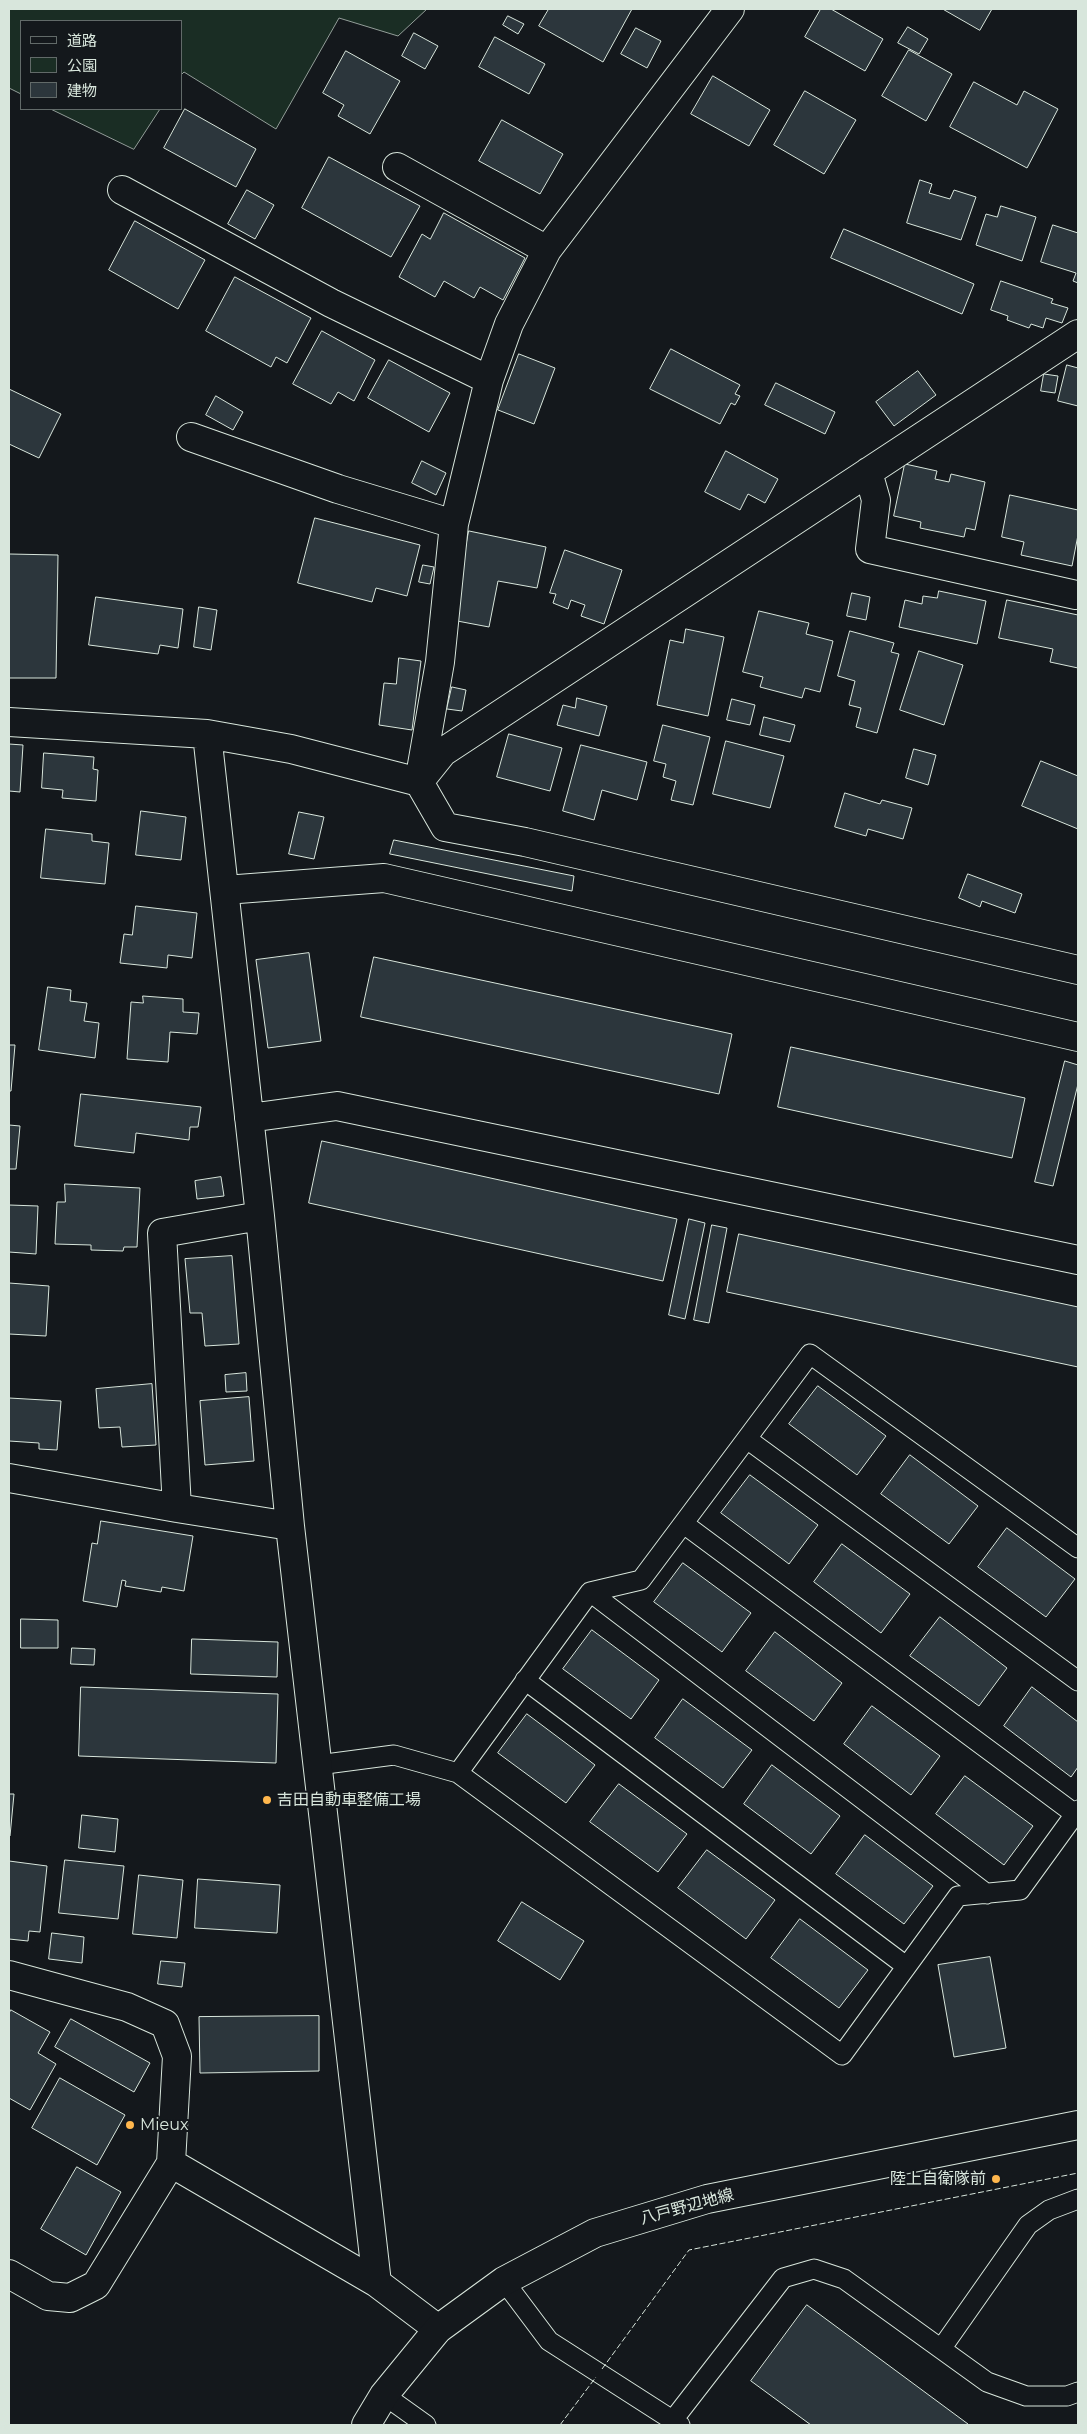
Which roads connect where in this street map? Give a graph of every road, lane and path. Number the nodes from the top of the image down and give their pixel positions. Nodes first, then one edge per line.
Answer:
1 (730, 9) edge
2 (397, 167) dead end
3 (122, 190) dead end
4 (547, 250) junction
5 (1078, 334) edge
6 (489, 380) junction
7 (191, 437) dead end
8 (868, 472) junction
9 (454, 524) junction
10 (1076, 595) dead end
11 (9, 722) edge
12 (207, 734) junction
13 (419, 782) junction
14 (224, 890) junction
15 (1078, 970) edge
16 (1078, 1037) edge
17 (249, 1118) junction
18 (260, 1216) junction
19 (1078, 1260) edge
20 (747, 1439) junction
21 (9, 1478) edge
22 (177, 1508) junction
23 (684, 1524) junction
24 (290, 1526) junction
25 (1078, 1548) edge
26 (590, 1592) junction
27 (525, 1680) junction
28 (1078, 1681) edge
29 (318, 1765) junction
30 (458, 1773) junction
31 (1077, 1812) edge
32 (987, 1894) junction
33 (906, 1966) junction
34 (9, 1975) edge
35 (1078, 2125) edge
36 (171, 2163) junction
37 (1078, 2199) edge
38 (9, 2274) edge
39 (504, 2281) junction
40 (377, 2283) junction
41 (438, 2329) junction
42 (941, 2349) junction
43 (1078, 2392) edge
44 (384, 2395) junction
45 (676, 2423) edge
46 (366, 2425) edge
47 (426, 2425) edge

1 - 4 street
2 - 4 street
3 - 6 street
4 - 6 street
5 - 8 street
6 - 9 street
7 - 9 street
8 - 10 street
8 - 13 street
9 - 13 street
11 - 12 street
12 - 13 street
12 - 14 street
13 - 15 street
14 - 16 street
14 - 17 street
17 - 18 street
17 - 19 street
18 - 22 street
18 - 24 street
20 - 23 lane
20 - 25 lane
20 - 28 lane
21 - 22 street
22 - 24 street
23 - 26 lane
23 - 31 lane
24 - 29 street
26 - 27 lane
26 - 32 lane
27 - 30 lane
27 - 33 lane
29 - 30 lane
29 - 40 street
30 - 33 lane
31 - 32 lane
32 - 33 lane
34 - 36 street
35 - 39 street, 八戸野辺地線
36 - 38 street
36 - 40 street
37 - 42 lane
39 - 41 street, 八戸野辺地線
39 - 45 lane
40 - 41 street
41 - 44 street, 八戸野辺地線
42 - 43 lane
42 - 45 lane
44 - 46 street, 八戸野辺地線
44 - 47 lane

